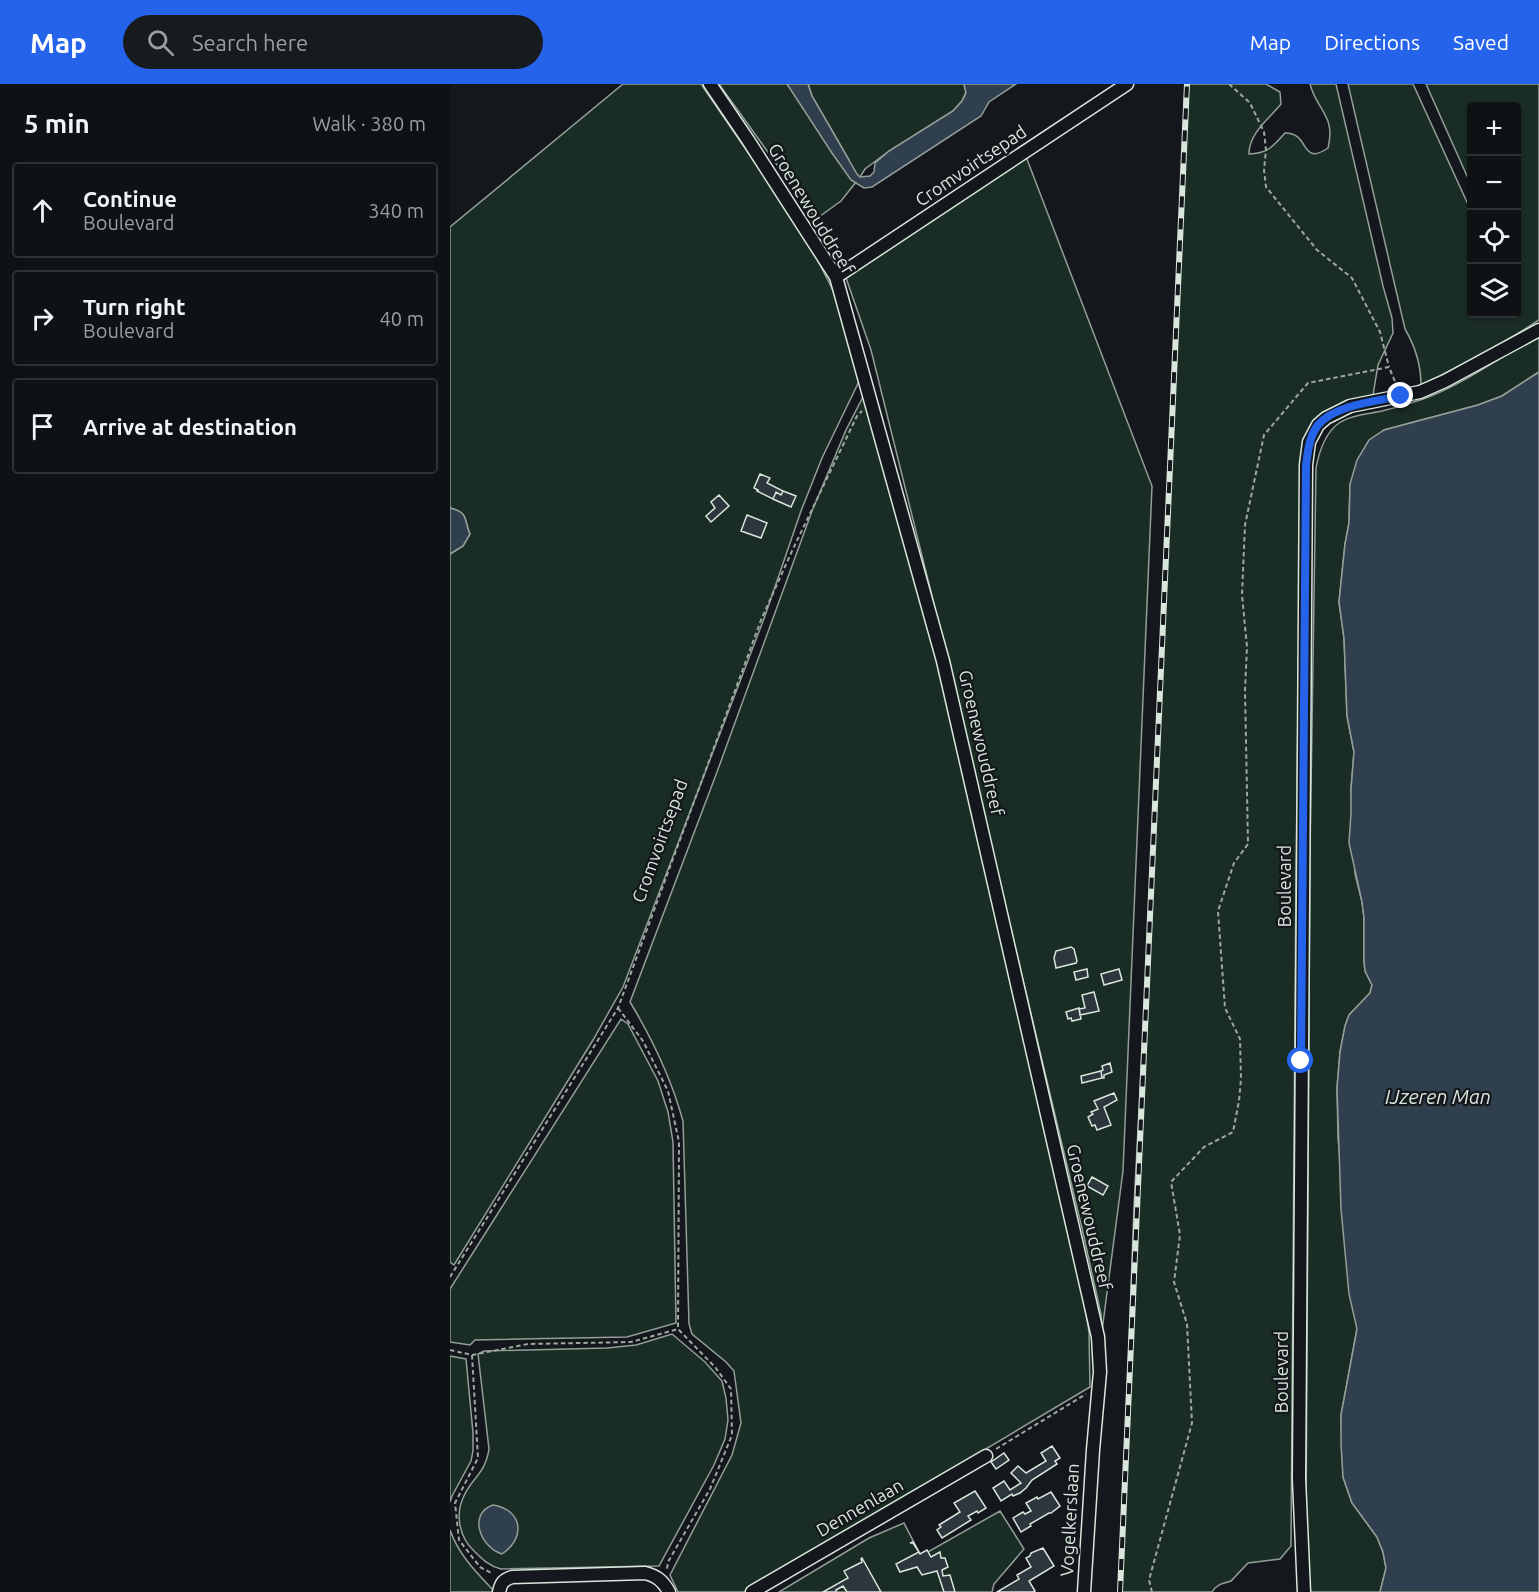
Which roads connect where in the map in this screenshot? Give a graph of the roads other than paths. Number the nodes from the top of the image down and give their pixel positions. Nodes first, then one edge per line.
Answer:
1 (710, 84) edge
2 (1127, 84) edge
3 (836, 277) junction
4 (1539, 330) edge
5 (1093, 1450) joint
6 (986, 1456) road end
7 (505, 1583) edge
8 (667, 1587) edge
9 (752, 1592) edge
10 (1084, 1592) edge
11 (1304, 1592) edge

1 - 3 street, Groenewouddreef
2 - 3 street, Cromvoirtsepad
3 - 5 street, Groenewouddreef
4 - 11 street, Boulevard
5 - 10 street, Vogelkerslaan
6 - 9 street, Dennenlaan
7 - 8 street

